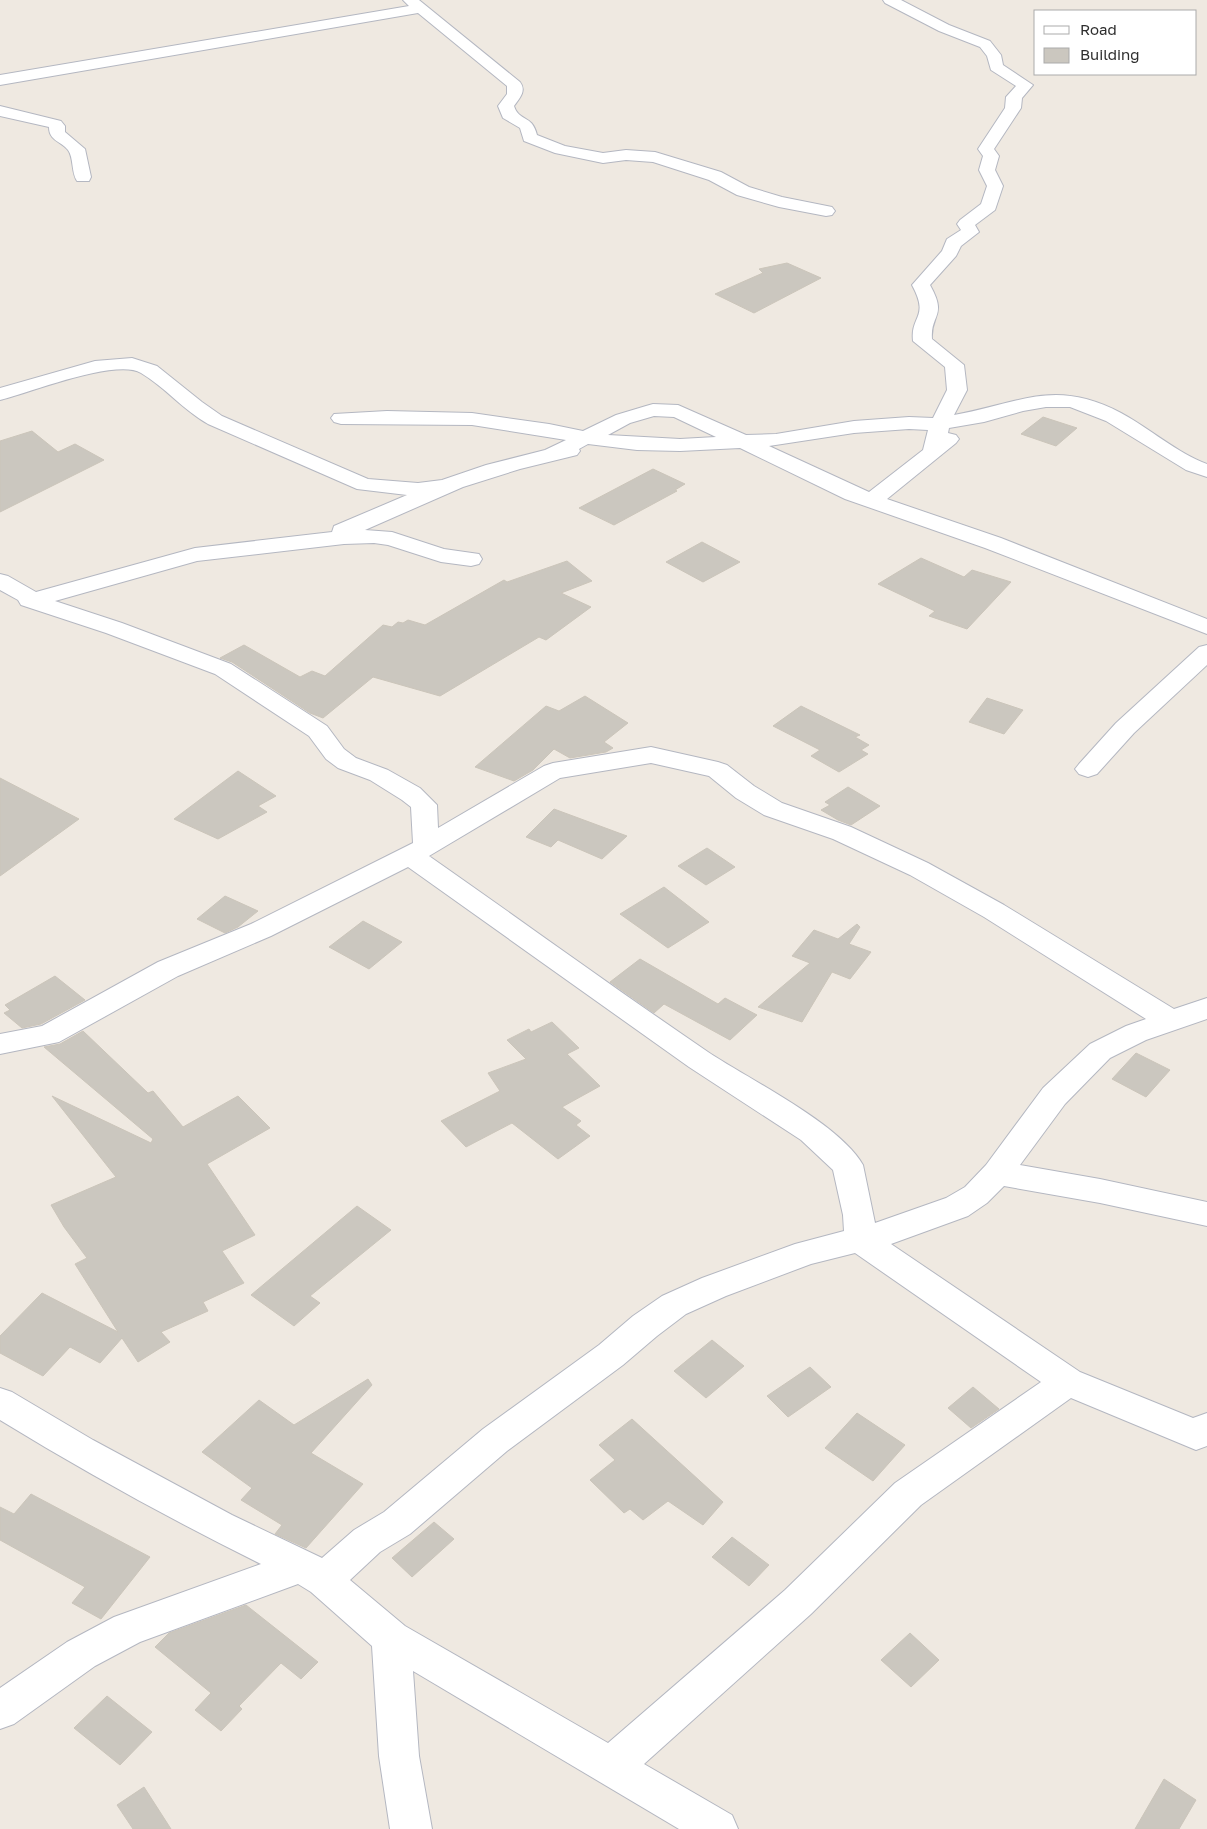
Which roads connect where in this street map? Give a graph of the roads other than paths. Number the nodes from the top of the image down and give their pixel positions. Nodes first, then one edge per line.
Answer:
1 (890, 0) edge
2 (414, 4) edge
3 (0, 80) edge
4 (0, 110) edge
5 (84, 177) dead end
6 (826, 211) dead end
7 (0, 394) edge
8 (993, 413) junction
9 (341, 418) dead end
10 (940, 424) junction
11 (588, 438) junction
12 (613, 441) junction
13 (740, 442) junction
14 (1207, 448) edge
15 (933, 450) junction
16 (553, 454) junction
17 (1176, 455) junction
18 (1207, 472) edge
19 (446, 486) junction
20 (872, 500) junction
21 (316, 540) junction
22 (471, 559) dead end
23 (0, 581) edge
24 (31, 599) junction
25 (0, 604) edge
26 (1207, 627) edge
27 (1207, 652) edge
28 (1088, 769) dead end
29 (418, 852) junction
30 (1207, 1008) edge
31 (1172, 1020) junction
32 (0, 1044) edge
33 (996, 1173) junction
34 (1207, 1214) edge
35 (860, 1240) junction
36 (1068, 1382) junction
37 (0, 1402) edge
38 (1207, 1428) edge
39 (313, 1573) junction
40 (392, 1638) junction
41 (0, 1711) edge
42 (611, 1767) junction
43 (411, 1829) edge
44 (717, 1829) edge

1 - 10 street
2 - 3 street
2 - 6 street
4 - 5 street
7 - 19 street
8 - 10 street
8 - 15 street
8 - 17 street
9 - 11 street
10 - 13 street
10 - 15 street
11 - 12 street
11 - 13 street
11 - 16 street
12 - 13 street
12 - 16 street
13 - 20 street
14 - 17 street
15 - 20 street
16 - 19 street
17 - 18 street
19 - 21 street
20 - 26 street
21 - 22 street
21 - 24 street
23 - 24 street
24 - 25 street
24 - 29 street
27 - 28 street
29 - 31 street
29 - 32 street
29 - 35 street
30 - 31 street
31 - 33 street
33 - 34 street
33 - 35 street
35 - 36 street
35 - 39 street
36 - 38 street
36 - 42 street
37 - 39 street
39 - 40 street
39 - 41 street
40 - 42 street
40 - 43 street
42 - 44 street

